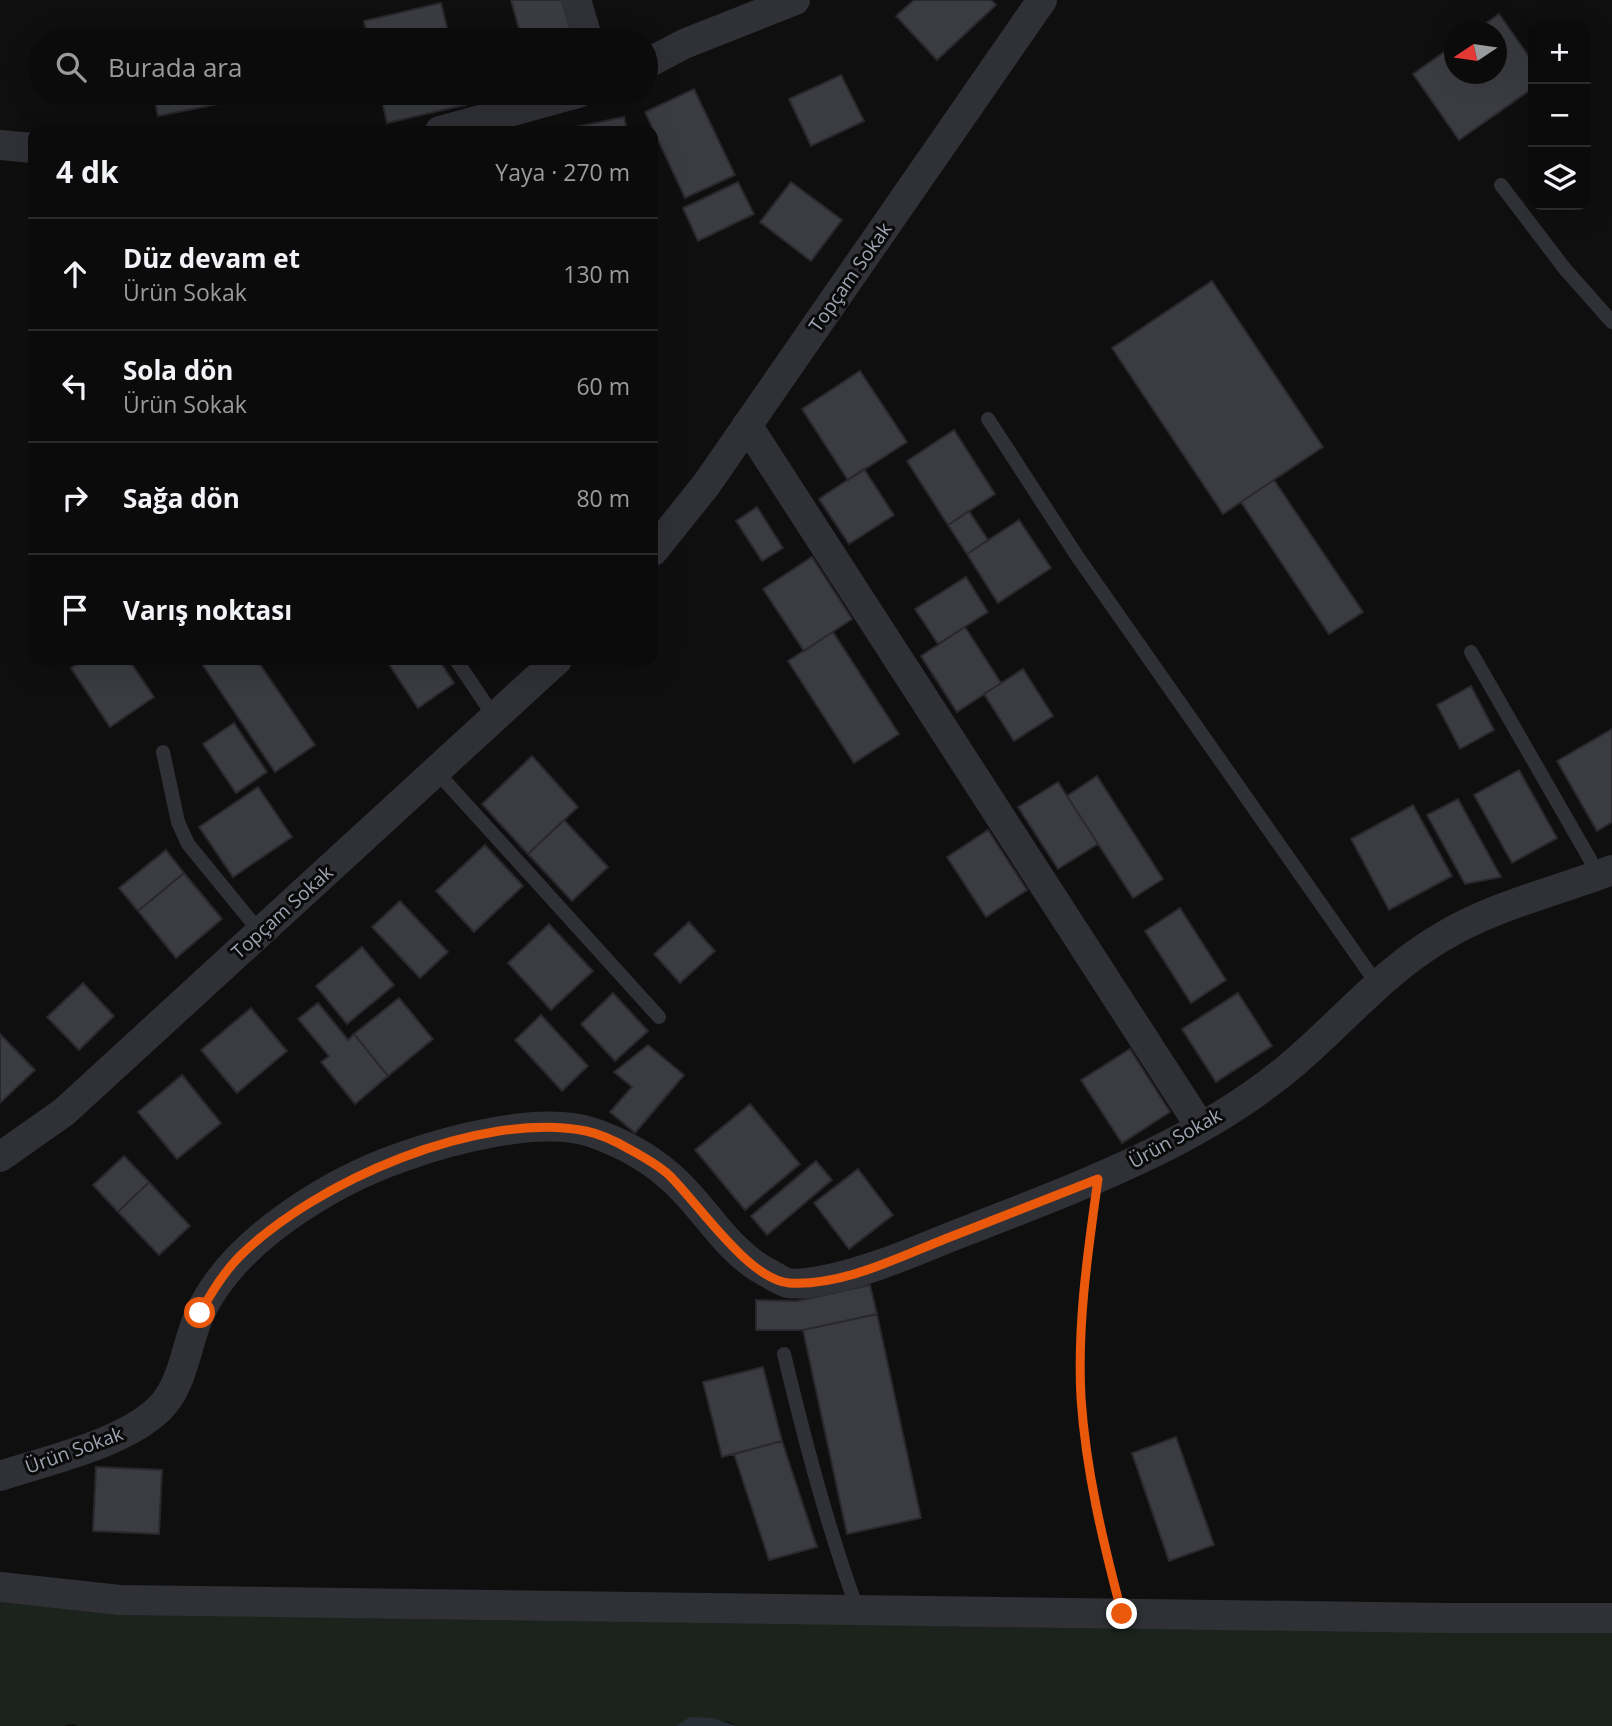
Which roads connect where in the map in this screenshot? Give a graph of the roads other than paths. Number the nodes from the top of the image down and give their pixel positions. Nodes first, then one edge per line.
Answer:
1 (576, 0) edge
2 (795, 0) edge
3 (1042, 0) edge
4 (584, 28) edge
5 (658, 58) edge
6 (534, 105) edge
7 (458, 126) edge
8 (0, 145) edge
9 (28, 148) edge
10 (1501, 185) dead end
11 (1612, 322) edge
12 (988, 419) dead end
13 (747, 425) junction
14 (658, 545) edge
15 (1471, 652) dead end
16 (459, 665) edge
17 (552, 665) edge
18 (495, 718) junction
19 (163, 752) dead end
20 (436, 771) junction
21 (1606, 872) edge
22 (260, 932) junction
23 (1377, 984) junction
24 (659, 1017) dead end
25 (1200, 1126) junction
26 (0, 1157) edge
27 (784, 1354) dead end
28 (0, 1476) edge
29 (0, 1587) edge
30 (858, 1611) junction
31 (1612, 1618) edge

1 - 4 street
2 - 5 street
3 - 13 street, Topçam Sokak
6 - 7 street
8 - 9 street
10 - 11 lane
12 - 23 lane
13 - 14 street, Topçam Sokak
13 - 25 street
15 - 21 lane
16 - 18 lane
17 - 18 street, Topçam Sokak
18 - 20 street, Topçam Sokak
19 - 22 lane
20 - 22 street, Topçam Sokak
20 - 24 lane
21 - 23 street, Ürün Sokak
22 - 26 street, Topçam Sokak
23 - 25 street, Ürün Sokak
25 - 28 street, Ürün Sokak
27 - 30 lane
29 - 30 street
30 - 31 street

